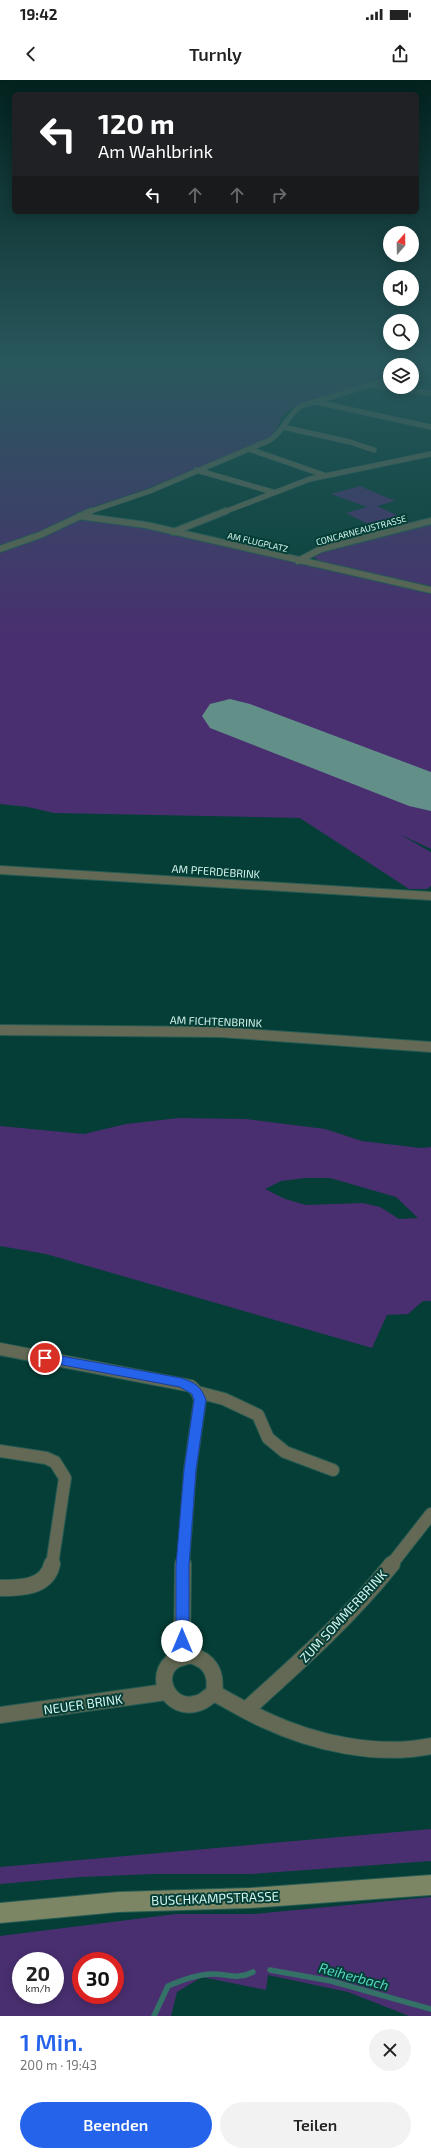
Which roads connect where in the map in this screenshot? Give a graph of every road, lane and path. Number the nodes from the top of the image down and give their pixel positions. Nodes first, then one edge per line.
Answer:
1 (225, 458) edge
2 (276, 458) edge
3 (409, 458) edge
4 (196, 470) junction
5 (324, 475) junction
6 (274, 492) junction
7 (79, 516) junction
8 (431, 521) edge
9 (173, 532) junction
10 (0, 549) edge
11 (298, 560) junction
12 (431, 590) edge
13 (0, 870) edge
14 (431, 896) edge
15 (0, 1030) edge
16 (431, 1047) edge
17 (0, 1349) edge
18 (197, 1392) junction
19 (0, 1451) edge
20 (333, 1470) dead end
21 (431, 1514) edge
22 (0, 1588) edge
23 (182, 1656) junction
24 (166, 1692) junction
25 (214, 1693) junction
26 (246, 1710) junction
27 (0, 1715) edge
28 (431, 1746) edge
29 (431, 1885) edge
30 (0, 1913) edge

1 - 4 street
2 - 5 street
3 - 5 street
4 - 6 street
4 - 7 street
5 - 6 street
6 - 9 street
7 - 9 street, AM FLUGPLATZ
7 - 10 street
8 - 11 street, CONCARNEAUSTRASSE
9 - 11 street, AM FLUGPLATZ
11 - 12 street, AM FLUGPLATZ
13 - 14 street, AM PFERDEBRINK
15 - 16 street, AM FICHTENBRINK
17 - 18 street
18 - 20 street
18 - 23 street
19 - 22 street
21 - 26 street, ZUM SOMMERBRINK
23 - 24 street
23 - 25 street
24 - 25 street
24 - 27 street, NEUER BRINK
25 - 26 street
26 - 28 street
29 - 30 main road, BUSCHKAMPSTRASSE

